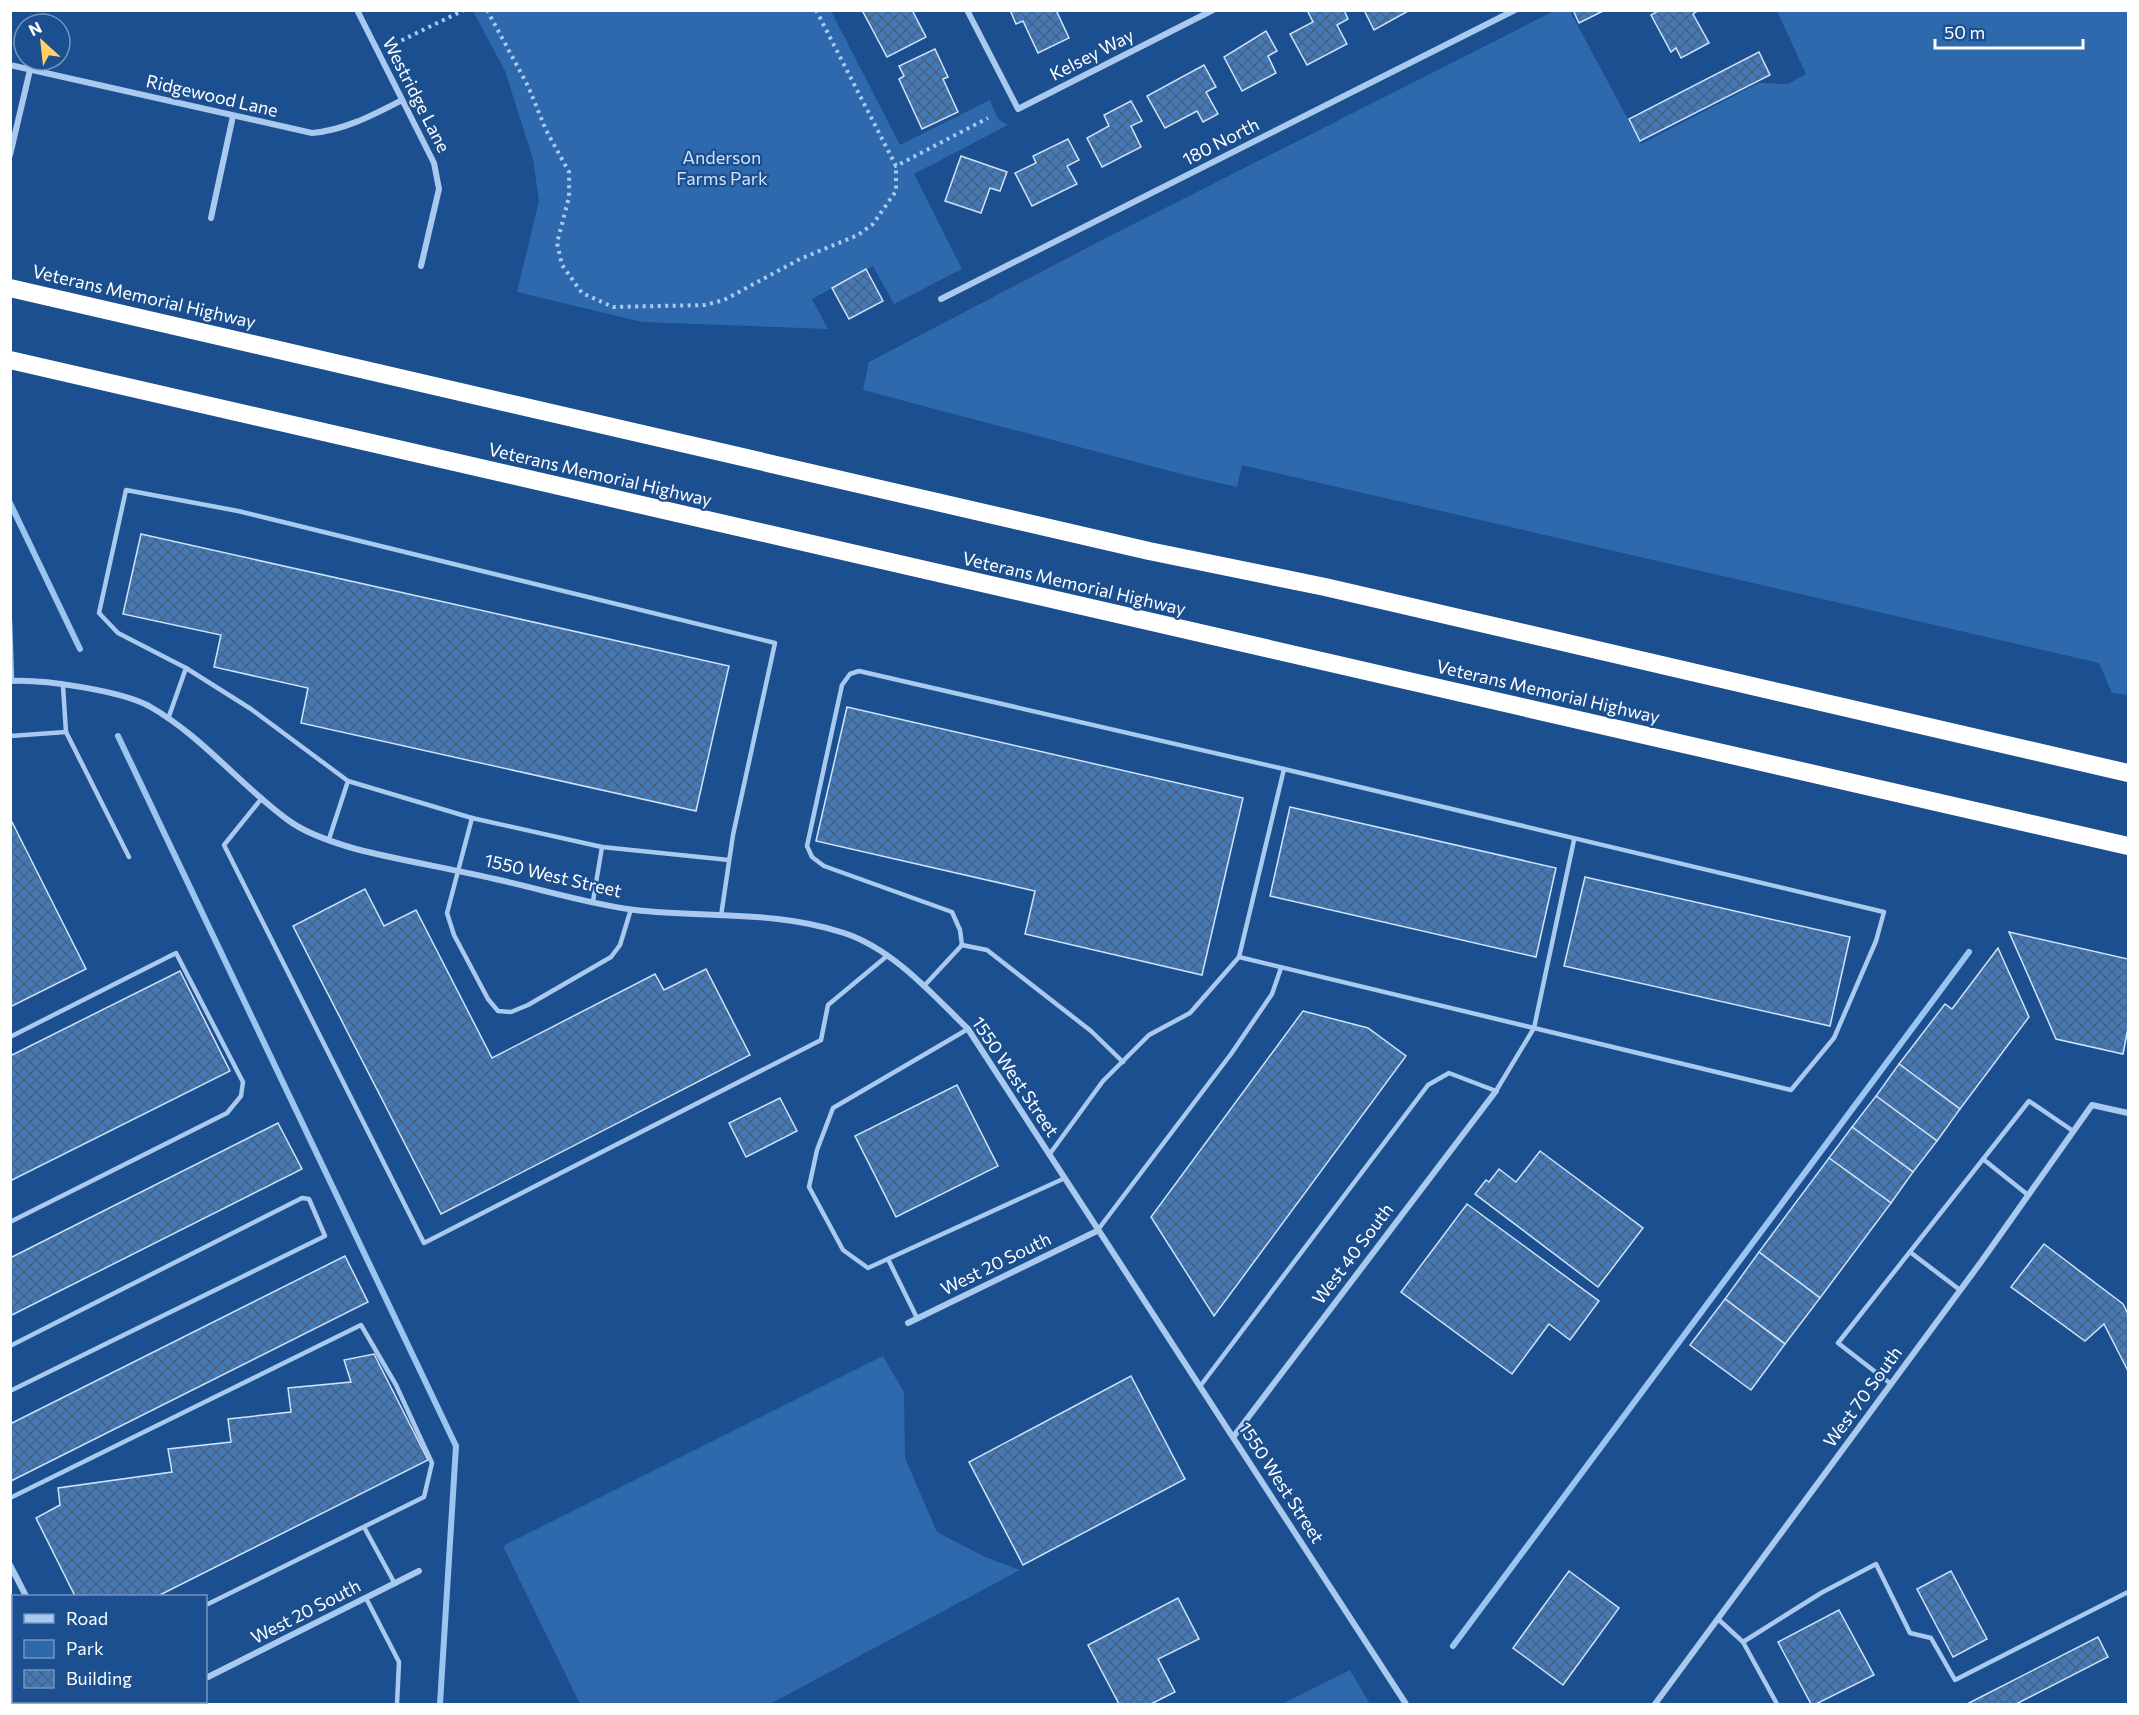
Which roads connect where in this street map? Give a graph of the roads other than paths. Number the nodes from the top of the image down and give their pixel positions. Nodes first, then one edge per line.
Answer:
1 (357, 10) edge
2 (967, 10) edge
3 (1213, 10) edge
4 (1515, 10) edge
5 (30, 72) edge
6 (39, 72) edge
7 (402, 100) junction
8 (233, 116) junction
9 (10, 155) edge
10 (211, 218) dead end
11 (421, 266) dead end
12 (10, 288) edge
13 (941, 299) dead end
14 (10, 360) edge
15 (10, 621) edge
16 (186, 668) junction
17 (11, 680) edge
18 (63, 686) junction
19 (168, 719) junction
20 (66, 732) junction
21 (10, 736) edge
22 (1284, 769) junction
23 (2128, 773) edge
24 (348, 781) junction
25 (262, 798) junction
26 (472, 818) junction
27 (329, 839) junction
28 (1574, 840) junction
29 (2128, 846) edge
30 (602, 847) junction
31 (129, 857) dead end
32 (729, 860) junction
33 (459, 870) junction
34 (593, 901) junction
35 (631, 909) junction
36 (721, 916) junction
37 (962, 945) junction
38 (887, 956) junction
39 (1239, 957) junction
40 (1281, 968) junction
41 (924, 986) junction
42 (1534, 1028) junction
43 (968, 1029) junction
44 (10, 1037) edge
45 (1123, 1062) junction
46 (1496, 1091) junction
47 (2128, 1113) edge
48 (2073, 1131) junction
49 (1049, 1155) junction
50 (1983, 1159) junction
51 (1065, 1179) junction
52 (2028, 1195) junction
53 (10, 1222) edge
54 (1097, 1231) junction
55 (1910, 1252) junction
56 (888, 1259) junction
57 (1960, 1290) junction
58 (917, 1318) junction
59 (908, 1323) dead end
60 (10, 1346) edge
61 (1891, 1384) junction
62 (1201, 1385) junction
63 (10, 1391) edge
64 (1234, 1436) junction
65 (10, 1498) edge
66 (364, 1527) junction
67 (10, 1565) edge
68 (419, 1571) dead end
69 (395, 1584) junction
70 (2128, 1592) edge
71 (25, 1595) edge
72 (366, 1598) junction
73 (207, 1605) edge
74 (1718, 1619) junction
75 (1743, 1642) junction
76 (207, 1678) edge
77 (397, 1704) edge
78 (1406, 1704) edge
79 (1655, 1704) edge
80 (1777, 1704) edge

1 - 7 street, Westridge Lane
2 - 3 street, Kelsey Way
4 - 13 street, 180 North
5 - 9 street
6 - 8 street, Ridgewood Lane
7 - 8 street, Ridgewood Lane
7 - 11 street, Westridge Lane
8 - 10 street
12 - 23 highway, Veterans Memorial Highway
14 - 29 highway, Veterans Memorial Highway
15 - 17 lane
16 - 19 lane
16 - 24 lane
16 - 32 lane
17 - 18 street, 1550 West Street
18 - 19 street, 1550 West Street
18 - 20 lane
19 - 25 street, 1550 West Street
20 - 21 lane
20 - 31 lane
22 - 28 lane
22 - 37 lane
22 - 39 lane
24 - 26 lane
24 - 27 lane
25 - 27 street, 1550 West Street
25 - 38 lane
26 - 30 lane
26 - 33 lane
27 - 33 street, 1550 West Street
28 - 42 lane
28 - 42 lane
30 - 32 lane
30 - 34 lane
32 - 36 lane
33 - 34 street, 1550 West Street
33 - 35 lane
34 - 35 street, 1550 West Street
35 - 36 street, 1550 West Street
36 - 38 street, 1550 West Street
37 - 41 lane
37 - 45 lane
38 - 41 street, 1550 West Street
39 - 40 lane
39 - 45 lane
40 - 42 lane
40 - 54 lane
41 - 43 street, 1550 West Street
42 - 46 lane
43 - 49 street, 1550 West Street
43 - 56 lane
44 - 53 lane
45 - 49 lane
46 - 62 lane
46 - 64 street, West 40 South
47 - 48 street, West 70 South
48 - 50 lane
48 - 52 street, West 70 South
49 - 51 street, 1550 West Street
50 - 52 lane
50 - 55 lane
51 - 54 street, 1550 West Street
51 - 56 lane
52 - 57 street, West 70 South
54 - 58 street, West 20 South
54 - 62 street, 1550 West Street
55 - 57 lane
55 - 61 lane
56 - 58 lane
57 - 61 street, West 70 South
58 - 59 street, West 20 South
60 - 63 lane
61 - 74 street, West 70 South
62 - 64 street, 1550 West Street
64 - 78 street, 1550 West Street
65 - 66 lane
66 - 69 lane
66 - 73 lane
67 - 71 street
68 - 69 street, West 20 South
69 - 72 street, West 20 South
70 - 75 lane
72 - 76 street, West 20 South
72 - 77 lane
74 - 75 lane
74 - 79 street, West 70 South
75 - 80 lane

